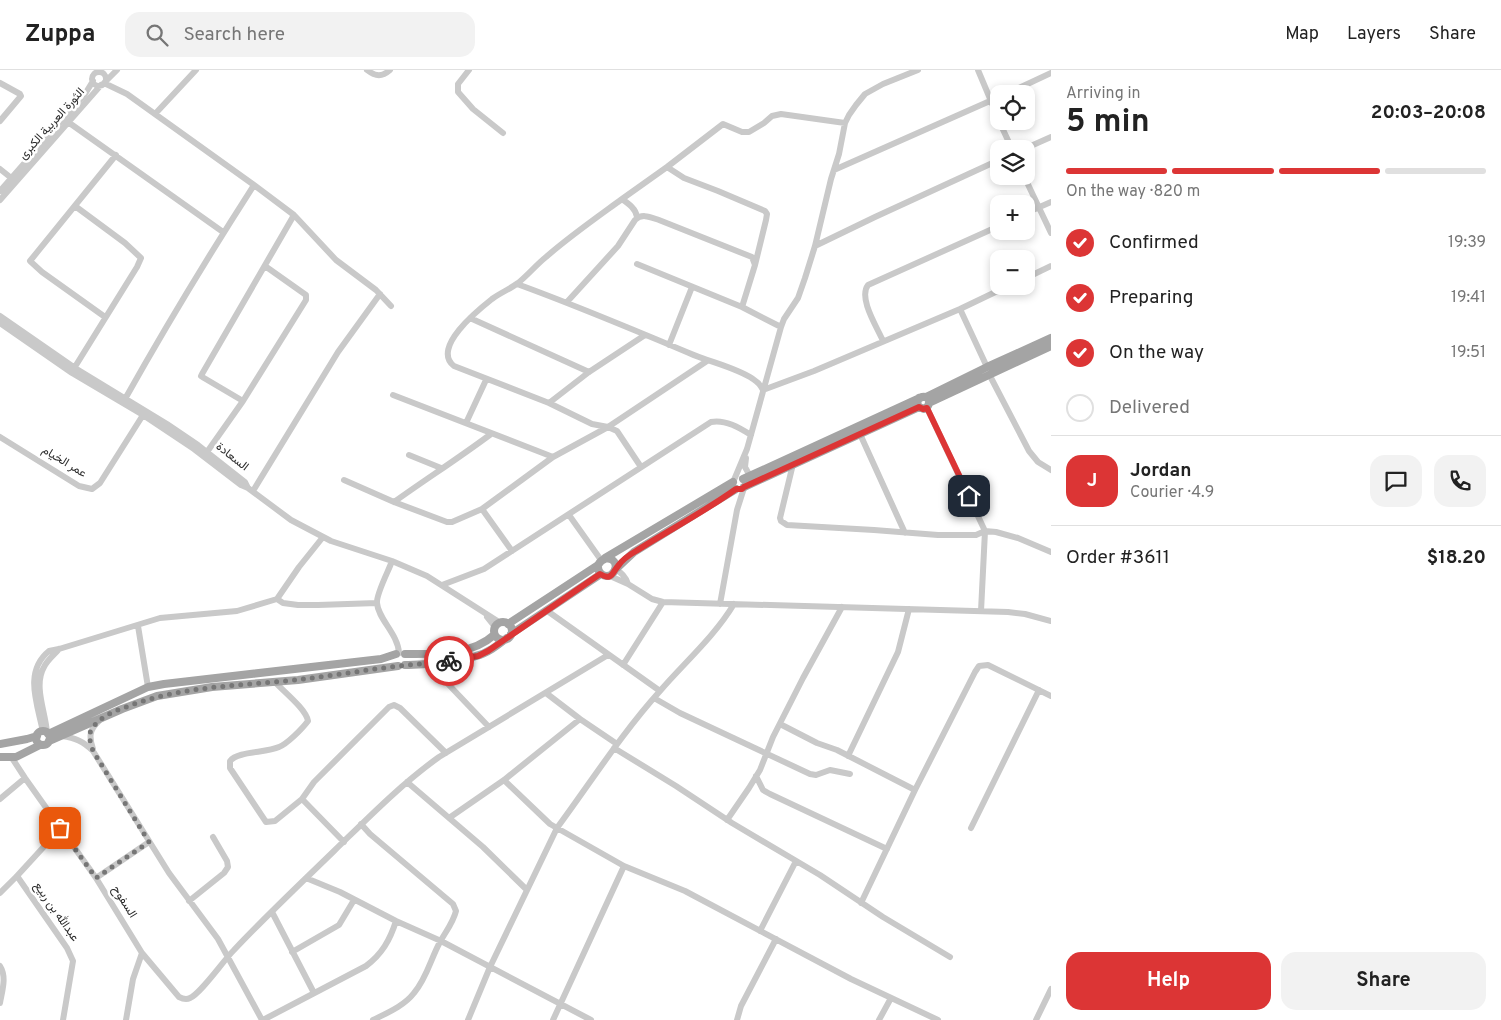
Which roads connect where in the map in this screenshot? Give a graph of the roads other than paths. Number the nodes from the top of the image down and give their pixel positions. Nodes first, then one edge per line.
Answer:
1 (117, 70) edge
2 (196, 70) edge
3 (367, 70) edge
4 (390, 70) edge
5 (469, 70) edge
6 (918, 70) edge
7 (978, 70) edge
8 (1051, 73) edge
9 (96, 74) edge
10 (0, 83) edge
11 (104, 83) junction
12 (1025, 85) edge
13 (990, 101) joint
14 (155, 114) junction
15 (0, 121) edge
16 (68, 122) junction
17 (845, 123) junction
18 (503, 133) dead end
19 (1051, 137) edge
20 (1035, 144) edge
21 (116, 156) junction
22 (990, 164) edge
23 (667, 168) junction
24 (0, 169) edge
25 (834, 170) junction
26 (13, 180) junction
27 (254, 185) junction
28 (1028, 185) edge
29 (0, 191) edge
30 (0, 200) edge
31 (622, 200) junction
32 (1051, 202) edge
33 (75, 206) junction
34 (1039, 208) junction
35 (1035, 210) edge
36 (294, 215) junction
37 (637, 217) junction
38 (990, 230) edge
39 (223, 232) junction
40 (1051, 233) edge
41 (815, 246) junction
42 (638, 264) dead end
43 (755, 265) junction
44 (265, 266) junction
45 (1051, 266) edge
46 (1035, 274) edge
47 (517, 284) junction
48 (692, 286) junction
49 (380, 294) junction
50 (990, 295) edge
51 (567, 302) junction
52 (391, 306) dead end
53 (742, 307) junction
54 (960, 309) junction
55 (0, 316) edge
56 (105, 317) junction
57 (470, 318) junction
58 (0, 323) edge
59 (781, 327) junction
60 (645, 335) junction
61 (1051, 338) edge
62 (883, 341) junction
63 (669, 345) junction
64 (1051, 346) edge
65 (707, 361) junction
66 (73, 370) junction
67 (988, 370) junction
68 (589, 372) junction
69 (486, 380) junction
70 (763, 390) junction
71 (393, 395) dead end
72 (125, 399) junction
73 (243, 401) junction
74 (924, 402) junction
75 (549, 403) junction
76 (143, 415) junction
77 (466, 423) junction
78 (608, 427) junction
79 (491, 434) junction
80 (860, 434) junction
81 (751, 435) junction
82 (0, 437) edge
83 (747, 449) junction
84 (207, 452) junction
85 (409, 455) dead end
86 (553, 457) junction
87 (793, 464) junction
88 (641, 467) junction
89 (441, 468) junction
90 (1051, 470) edge
91 (344, 480) dead end
92 (740, 484) junction
93 (250, 490) junction
94 (394, 502) junction
95 (482, 509) junction
96 (569, 515) junction
97 (985, 531) junction
98 (905, 533) junction
99 (324, 537) junction
100 (512, 551) junction
101 (1051, 552) edge
102 (392, 561) junction
103 (601, 561) junction
104 (616, 569) junction
105 (600, 574) junction
106 (610, 576) junction
107 (628, 584) junction
108 (442, 585) junction
109 (277, 599) junction
110 (663, 602) junction
111 (377, 603) junction
112 (720, 604) junction
113 (734, 604) junction
114 (842, 607) junction
115 (909, 609) junction
116 (546, 610) junction
117 (981, 612) junction
118 (1051, 621) edge
119 (508, 624) junction
120 (138, 626) junction
121 (496, 628) junction
122 (509, 636) junction
123 (400, 654) junction
124 (608, 656) junction
125 (429, 664) junction
126 (623, 665) junction
127 (402, 666) junction
128 (275, 682) junction
129 (148, 688) junction
130 (1039, 690) junction
131 (660, 691) junction
132 (546, 693) junction
133 (1051, 696) edge
134 (654, 698) junction
135 (103, 718) junction
136 (580, 719) junction
137 (780, 724) junction
138 (489, 727) junction
139 (45, 735) junction
140 (62, 736) junction
141 (15, 741) junction
142 (0, 744) edge
143 (616, 746) junction
144 (93, 751) junction
145 (446, 752) junction
146 (767, 753) junction
147 (0, 756) edge
148 (848, 756) junction
149 (16, 757) junction
150 (850, 774) dead end
151 (756, 776) junction
152 (25, 778) junction
153 (504, 780) junction
154 (407, 782) junction
155 (915, 790) junction
156 (0, 799) edge
157 (302, 799) junction
158 (449, 818) junction
159 (727, 820) junction
160 (361, 824) junction
161 (60, 828) junction
162 (557, 828) junction
163 (971, 828) dead end
164 (213, 837) dead end
165 (149, 842) junction
166 (344, 842) junction
167 (887, 849) junction
168 (796, 861) junction
169 (624, 866) junction
170 (17, 876) junction
171 (96, 878) junction
172 (306, 878) junction
173 (527, 890) junction
174 (0, 893) edge
175 (189, 900) junction
176 (354, 900) junction
177 (861, 903) junction
178 (272, 912) junction
179 (396, 921) junction
180 (760, 931) junction
181 (776, 939) junction
182 (440, 941) junction
183 (292, 952) junction
184 (142, 953) junction
185 (228, 956) junction
186 (950, 957) dead end
187 (0, 966) edge
188 (490, 967) junction
189 (1051, 989) edge
190 (314, 993) junction
191 (891, 998) junction
192 (0, 1003) edge
193 (560, 1004) junction
194 (63, 1020) edge
195 (126, 1020) edge
196 (263, 1020) edge
197 (373, 1020) edge
198 (468, 1020) edge
199 (552, 1020) edge
200 (591, 1020) edge
201 (737, 1020) edge
202 (879, 1020) edge
203 (938, 1020) edge
204 (1036, 1020) edge

1 - 11 street, الثورة العربية الكبرى
2 - 14 street
3 - 4 street
5 - 18 street
6 - 17 street
7 - 13 street
8 - 12 street
9 - 11 street
9 - 11 street
9 - 26 street, الثورة العربية الكبرى
10 - 15 street
11 - 14 street
11 - 16 street, الثورة العربية الكبرى
13 - 25 street
14 - 27 street
16 - 21 street
16 - 26 street, الثورة العربية الكبرى
17 - 23 street
17 - 25 street
19 - 20 street
21 - 33 street
21 - 39 street
22 - 41 street
23 - 31 street
23 - 43 street
24 - 26 street
25 - 41 street
26 - 29 street, الثورة العربية الكبرى
26 - 30 street, الثورة العربية الكبرى
27 - 36 street
27 - 39 street
28 - 34 street
31 - 37 street
31 - 47 street
32 - 34 street
33 - 56 street
33 - 56 street
34 - 35 street
34 - 40 street
36 - 44 street
36 - 49 street
37 - 43 street
37 - 51 street
38 - 62 street
39 - 72 street
41 - 59 street
42 - 48 street
43 - 53 street
44 - 73 street
44 - 73 street
45 - 46 street
47 - 51 street
47 - 57 street
48 - 53 street
48 - 63 street
49 - 52 street
49 - 93 street
50 - 54 street
51 - 60 street
53 - 59 street
54 - 62 street
54 - 67 street
55 - 66 street, السعادة
56 - 66 street
57 - 68 street
57 - 69 street
58 - 66 street, السعادة
59 - 70 street
60 - 63 street
60 - 68 street
61 - 67 main road
62 - 70 street
63 - 65 street
64 - 67 main road
65 - 70 street
65 - 78 street
66 - 72 street, السعادة
66 - 76 street, السعادة
67 - 74 main road
67 - 90 street
68 - 75 street
69 - 75 street
69 - 77 street
70 - 81 street
71 - 77 street
72 - 84 street, السعادة
73 - 84 street
74 - 80 main road
74 - 92 main road
74 - 97 street
75 - 78 street
76 - 82 street, عمر الخيام
76 - 93 street, السعادة
77 - 79 street
78 - 86 street
78 - 88 street
79 - 86 street
79 - 89 street
80 - 87 main road
80 - 98 street
81 - 83 street
81 - 88 street
83 - 92 street
83 - 92 street
84 - 93 street, السعادة
85 - 89 street
86 - 95 street
87 - 92 main road
87 - 98 street
88 - 96 street
89 - 94 street
91 - 94 street
92 - 103 main road
92 - 104 main road
92 - 112 street
93 - 99 street
94 - 95 street
95 - 100 street
96 - 100 street
96 - 103 street
97 - 98 street
97 - 101 street
97 - 117 street
99 - 102 street
99 - 109 street
100 - 108 street
102 - 108 street
102 - 111 street
103 - 104 main road
103 - 105 main road
103 - 119 main road
104 - 106 main road
104 - 107 street
105 - 106 main road
105 - 116 main road
106 - 107 street
107 - 110 street
108 - 121 street
109 - 111 street
109 - 120 street
110 - 112 street
110 - 126 street
111 - 123 street
112 - 113 street
113 - 114 street
113 - 131 street
114 - 115 street
114 - 137 street
115 - 117 street
115 - 148 street
116 - 122 main road
116 - 124 street
117 - 118 street
119 - 121 main road
119 - 122 main road
120 - 129 street
120 - 139 street
121 - 122 main road
121 - 123 main road
122 - 125 main road
123 - 127 main road
123 - 127 main road
123 - 129 main road
124 - 126 street
124 - 132 street
125 - 127 main road
125 - 138 street
126 - 131 street
127 - 128 main road
128 - 135 main road
128 - 157 street
129 - 139 main road
130 - 133 street
130 - 155 street
130 - 163 street
131 - 134 street
132 - 136 street
132 - 138 street
134 - 143 street
134 - 146 street
135 - 140 main road
135 - 144 street
136 - 143 street
136 - 153 street
137 - 146 street
137 - 148 street
138 - 145 street
139 - 140 main road
139 - 141 main road
139 - 149 main road
140 - 144 street
141 - 142 main road
141 - 149 main road
141 - 149 main road
143 - 159 street
143 - 162 street
144 - 165 street
145 - 154 street
145 - 157 street
146 - 150 street
146 - 151 street
147 - 149 main road
148 - 155 street
149 - 152 street, السفوح
151 - 159 street
151 - 167 street
152 - 156 street
152 - 161 street, السفوح
153 - 158 street
153 - 162 street
154 - 158 street
154 - 160 street
155 - 167 street
157 - 166 street
158 - 173 street
159 - 168 street
160 - 166 street
160 - 182 street
161 - 170 street
161 - 171 street, السفوح
162 - 169 street
162 - 173 street
164 - 175 street
165 - 171 street
165 - 175 street
166 - 172 street
167 - 177 street
168 - 177 street
168 - 180 street
169 - 180 street
169 - 193 street
170 - 174 street
170 - 194 street, عبدالله بن ربيع
171 - 184 street, السفوح
172 - 176 street
172 - 178 street
173 - 188 street
175 - 185 street
176 - 179 street
176 - 183 street
177 - 186 street
178 - 183 street
178 - 185 street
179 - 182 street
179 - 190 street
180 - 181 street
181 - 191 street
181 - 201 street
182 - 188 street
182 - 197 street
183 - 190 street
184 - 185 street, السفوح
184 - 195 street
185 - 196 street
187 - 192 street
188 - 193 street
188 - 198 street
189 - 204 street
190 - 196 street
191 - 202 street
191 - 203 street
193 - 199 street
193 - 200 street

